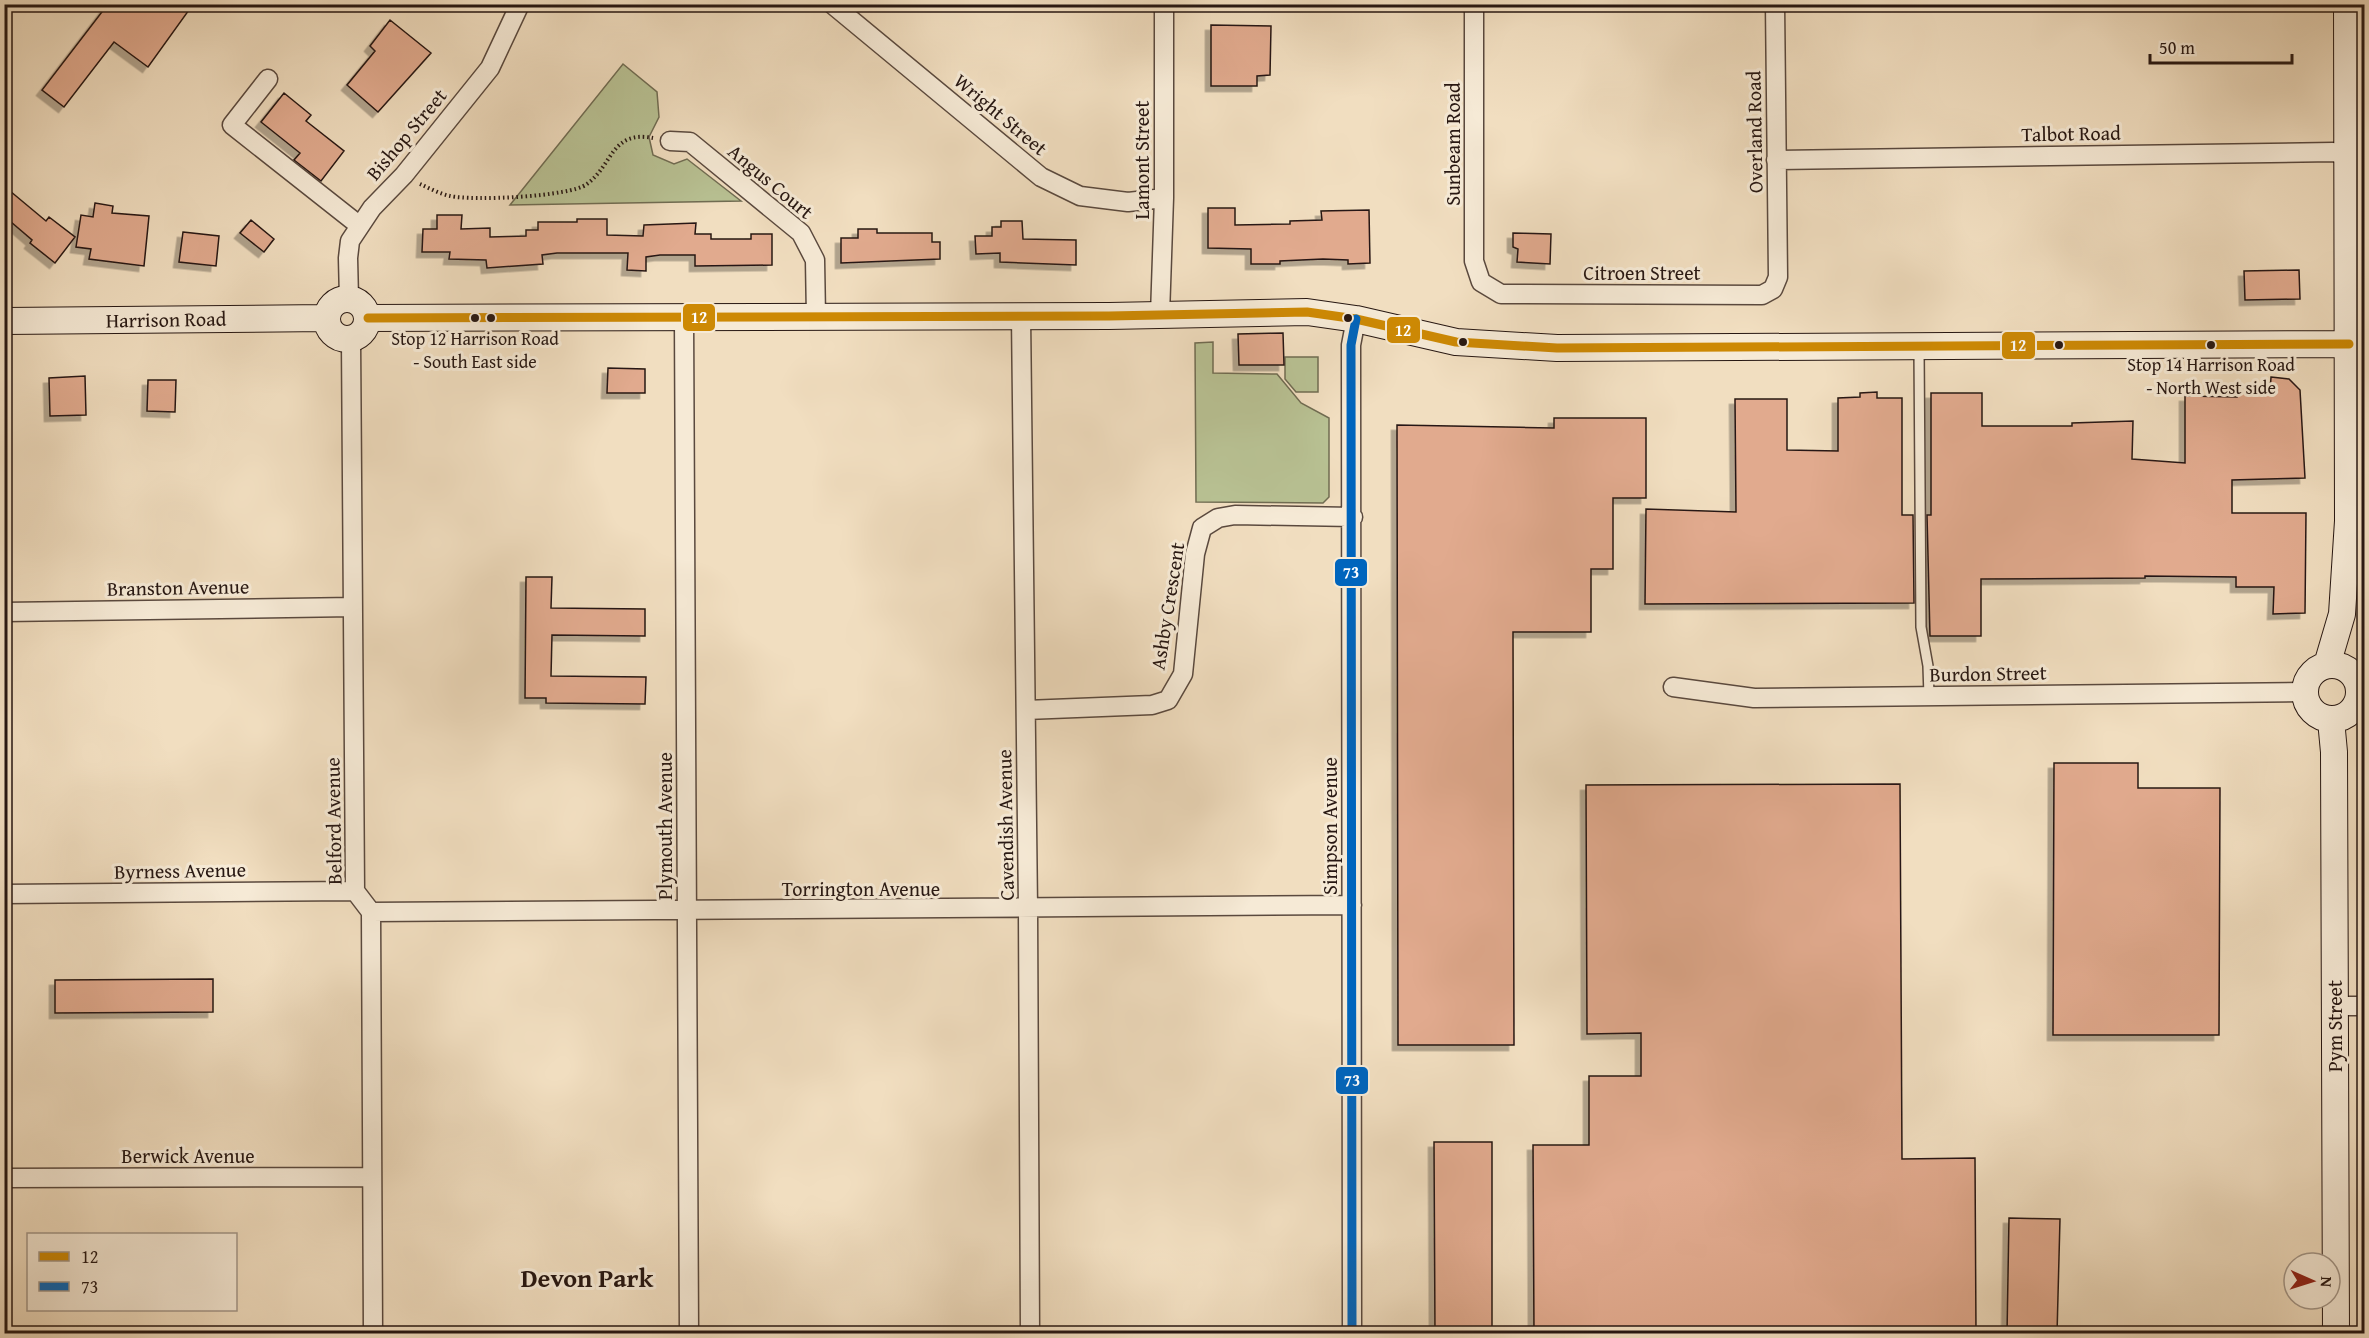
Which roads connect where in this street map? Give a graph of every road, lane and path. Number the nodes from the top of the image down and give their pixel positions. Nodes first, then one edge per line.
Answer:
1 (520, 4) edge
2 (832, 4) edge
3 (1164, 4) edge
4 (1474, 4) edge
5 (1775, 4) edge
6 (2347, 4) edge
7 (268, 79) dead end
8 (670, 141) joint
9 (2356, 158) edge
10 (1776, 160) junction
11 (404, 175) junction
12 (1164, 198) junction
13 (360, 226) junction
14 (1778, 259) joint
15 (1481, 282) joint
16 (349, 299) junction
17 (1160, 315) junction
18 (1021, 316) junction
19 (327, 318) junction
20 (368, 318) junction
21 (684, 318) junction
22 (816, 318) junction
23 (1356, 319) junction
24 (5, 320) edge
25 (351, 340) junction
26 (2349, 344) junction
27 (1919, 346) junction
28 (1353, 517) junction
29 (353, 607) junction
30 (4, 612) edge
31 (2327, 665) junction
32 (1673, 687) dead end
33 (2305, 692) junction
34 (2362, 693) edge
35 (1929, 696) junction
36 (1026, 710) junction
37 (2331, 720) junction
38 (355, 891) junction
39 (4, 894) edge
40 (1352, 905) junction
41 (1028, 909) junction
42 (687, 911) junction
43 (371, 912) junction
44 (2334, 1006) junction
45 (2364, 1006) edge
46 (372, 1177) junction
47 (4, 1178) edge
48 (373, 1334) edge
49 (689, 1334) edge
50 (1030, 1334) edge
51 (1352, 1334) edge
52 (2336, 1334) edge

1 - 11 street, Bishop Street
2 - 12 street, Wright Street
3 - 12 street, Lamont Street
4 - 15 street, Sunbeam Road
5 - 10 street, Overland Road
6 - 9 street
7 - 13 street
8 - 11 path
8 - 22 street, Angus Court
9 - 10 street, Talbot Road
9 - 26 street
10 - 14 street, Overland Road
11 - 13 street, Bishop Street
12 - 17 street, Lamont Street
13 - 16 street, Bishop Street
14 - 15 street, Citroen Street
16 - 19 street
16 - 20 street
17 - 18 street
17 - 23 street
18 - 22 street
18 - 36 street, Cavendish Avenue
19 - 24 street, Harrison Road
19 - 25 street
20 - 21 street
20 - 25 street
21 - 22 street
21 - 42 street, Plymouth Avenue
23 - 27 street
23 - 28 street, Simpson Avenue
25 - 29 street, Belford Avenue
26 - 27 street
26 - 31 street
27 - 35 lane
28 - 36 street, Ashby Crescent
28 - 40 street, Simpson Avenue
29 - 30 street, Branston Avenue
29 - 38 street, Belford Avenue
31 - 33 street
31 - 34 street
32 - 35 street, Burdon Street
33 - 35 street, Burdon Street
33 - 37 street
34 - 37 street
36 - 41 street, Cavendish Avenue
37 - 44 street, Pym Street
38 - 39 street, Byrness Avenue
38 - 43 street, Belford Avenue
40 - 41 street, Torrington Avenue
40 - 51 street, Simpson Avenue
41 - 42 street, Torrington Avenue
41 - 50 street, Cavendish Avenue
42 - 43 street, Torrington Avenue
42 - 49 street, Plymouth Avenue
43 - 46 street
44 - 45 street
44 - 52 street, Pym Street
46 - 47 street, Berwick Avenue
46 - 48 street

